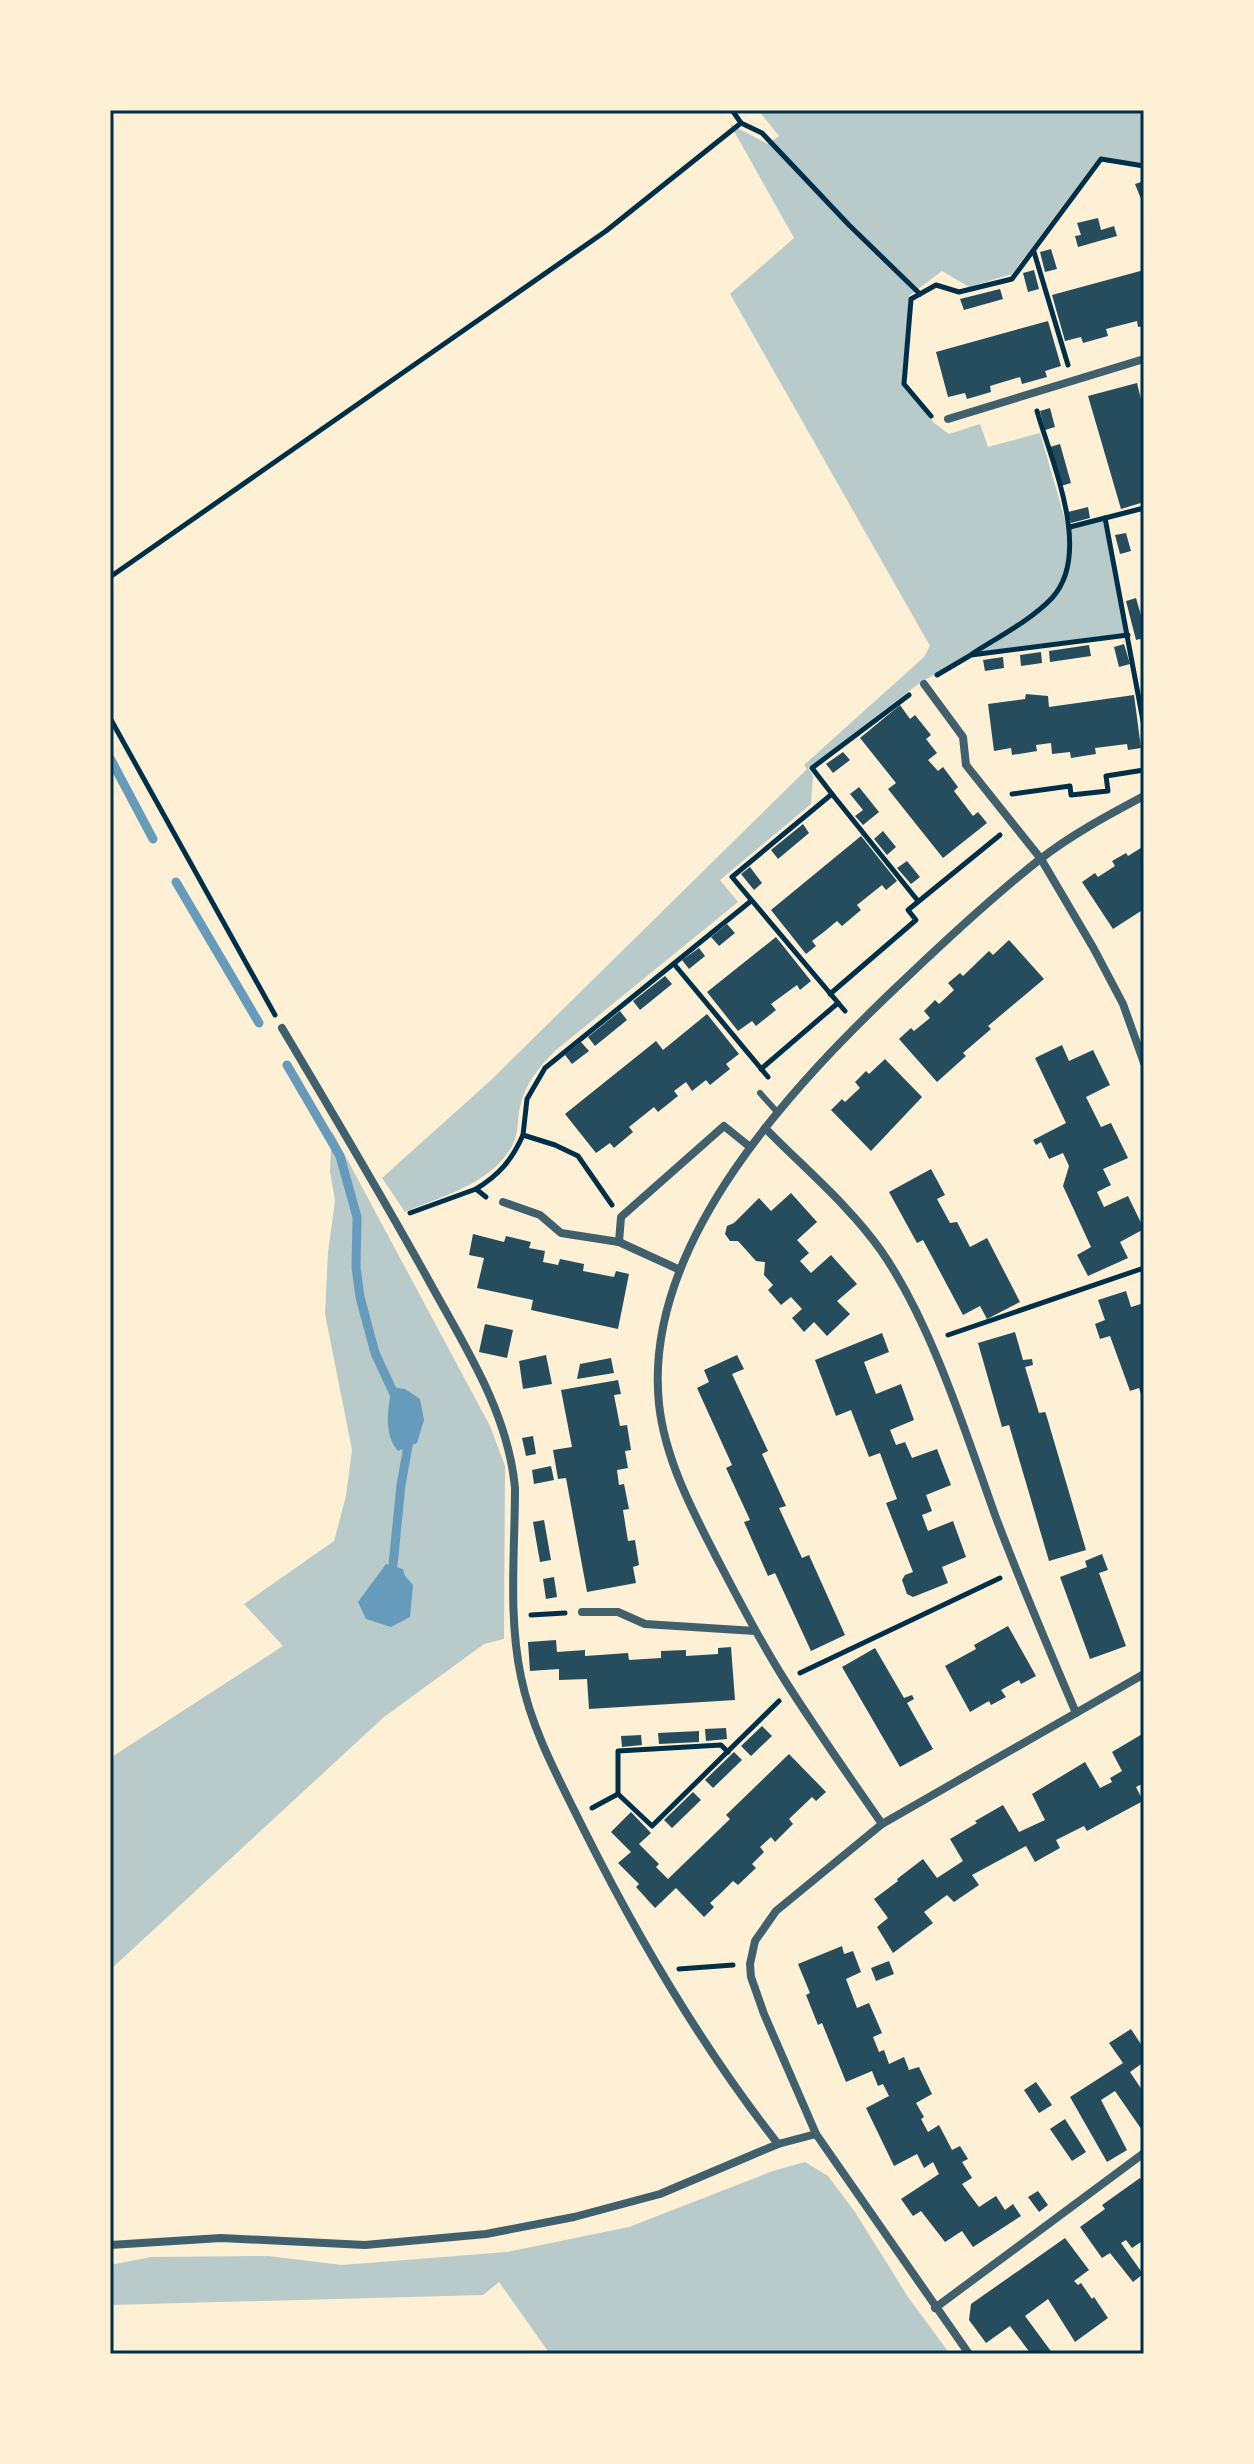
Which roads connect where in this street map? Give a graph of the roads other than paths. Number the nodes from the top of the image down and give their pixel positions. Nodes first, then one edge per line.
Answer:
1 (1144, 359) edge
2 (948, 419) road end
3 (924, 684) dead end
4 (1144, 796) edge
5 (1041, 859) junction
6 (282, 1028) road end
7 (1144, 1063) edge
8 (760, 1093) dead end
9 (778, 1113) junction
10 (765, 1128) junction
11 (750, 1147) junction
12 (503, 1202) road end
13 (619, 1242) junction
14 (680, 1270) junction
15 (582, 1612) road end
16 (755, 1631) junction
17 (1144, 1674) edge
18 (1076, 1713) junction
19 (882, 1824) junction
20 (816, 2134) junction
21 (778, 2144) junction
22 (1144, 2153) edge
23 (110, 2245) edge
24 (935, 2308) junction
25 (969, 2354) edge

1 - 2 street
3 - 5 street
4 - 5 street
5 - 7 street
5 - 9 street
6 - 21 street
8 - 9 lane
9 - 10 street
10 - 11 street
10 - 18 street
11 - 13 street
11 - 14 street
12 - 13 street
13 - 14 street
14 - 16 street
15 - 16 street
16 - 19 street
17 - 18 street
18 - 19 street
19 - 20 street
20 - 21 street
20 - 24 street
21 - 23 street
22 - 24 street
24 - 25 street

